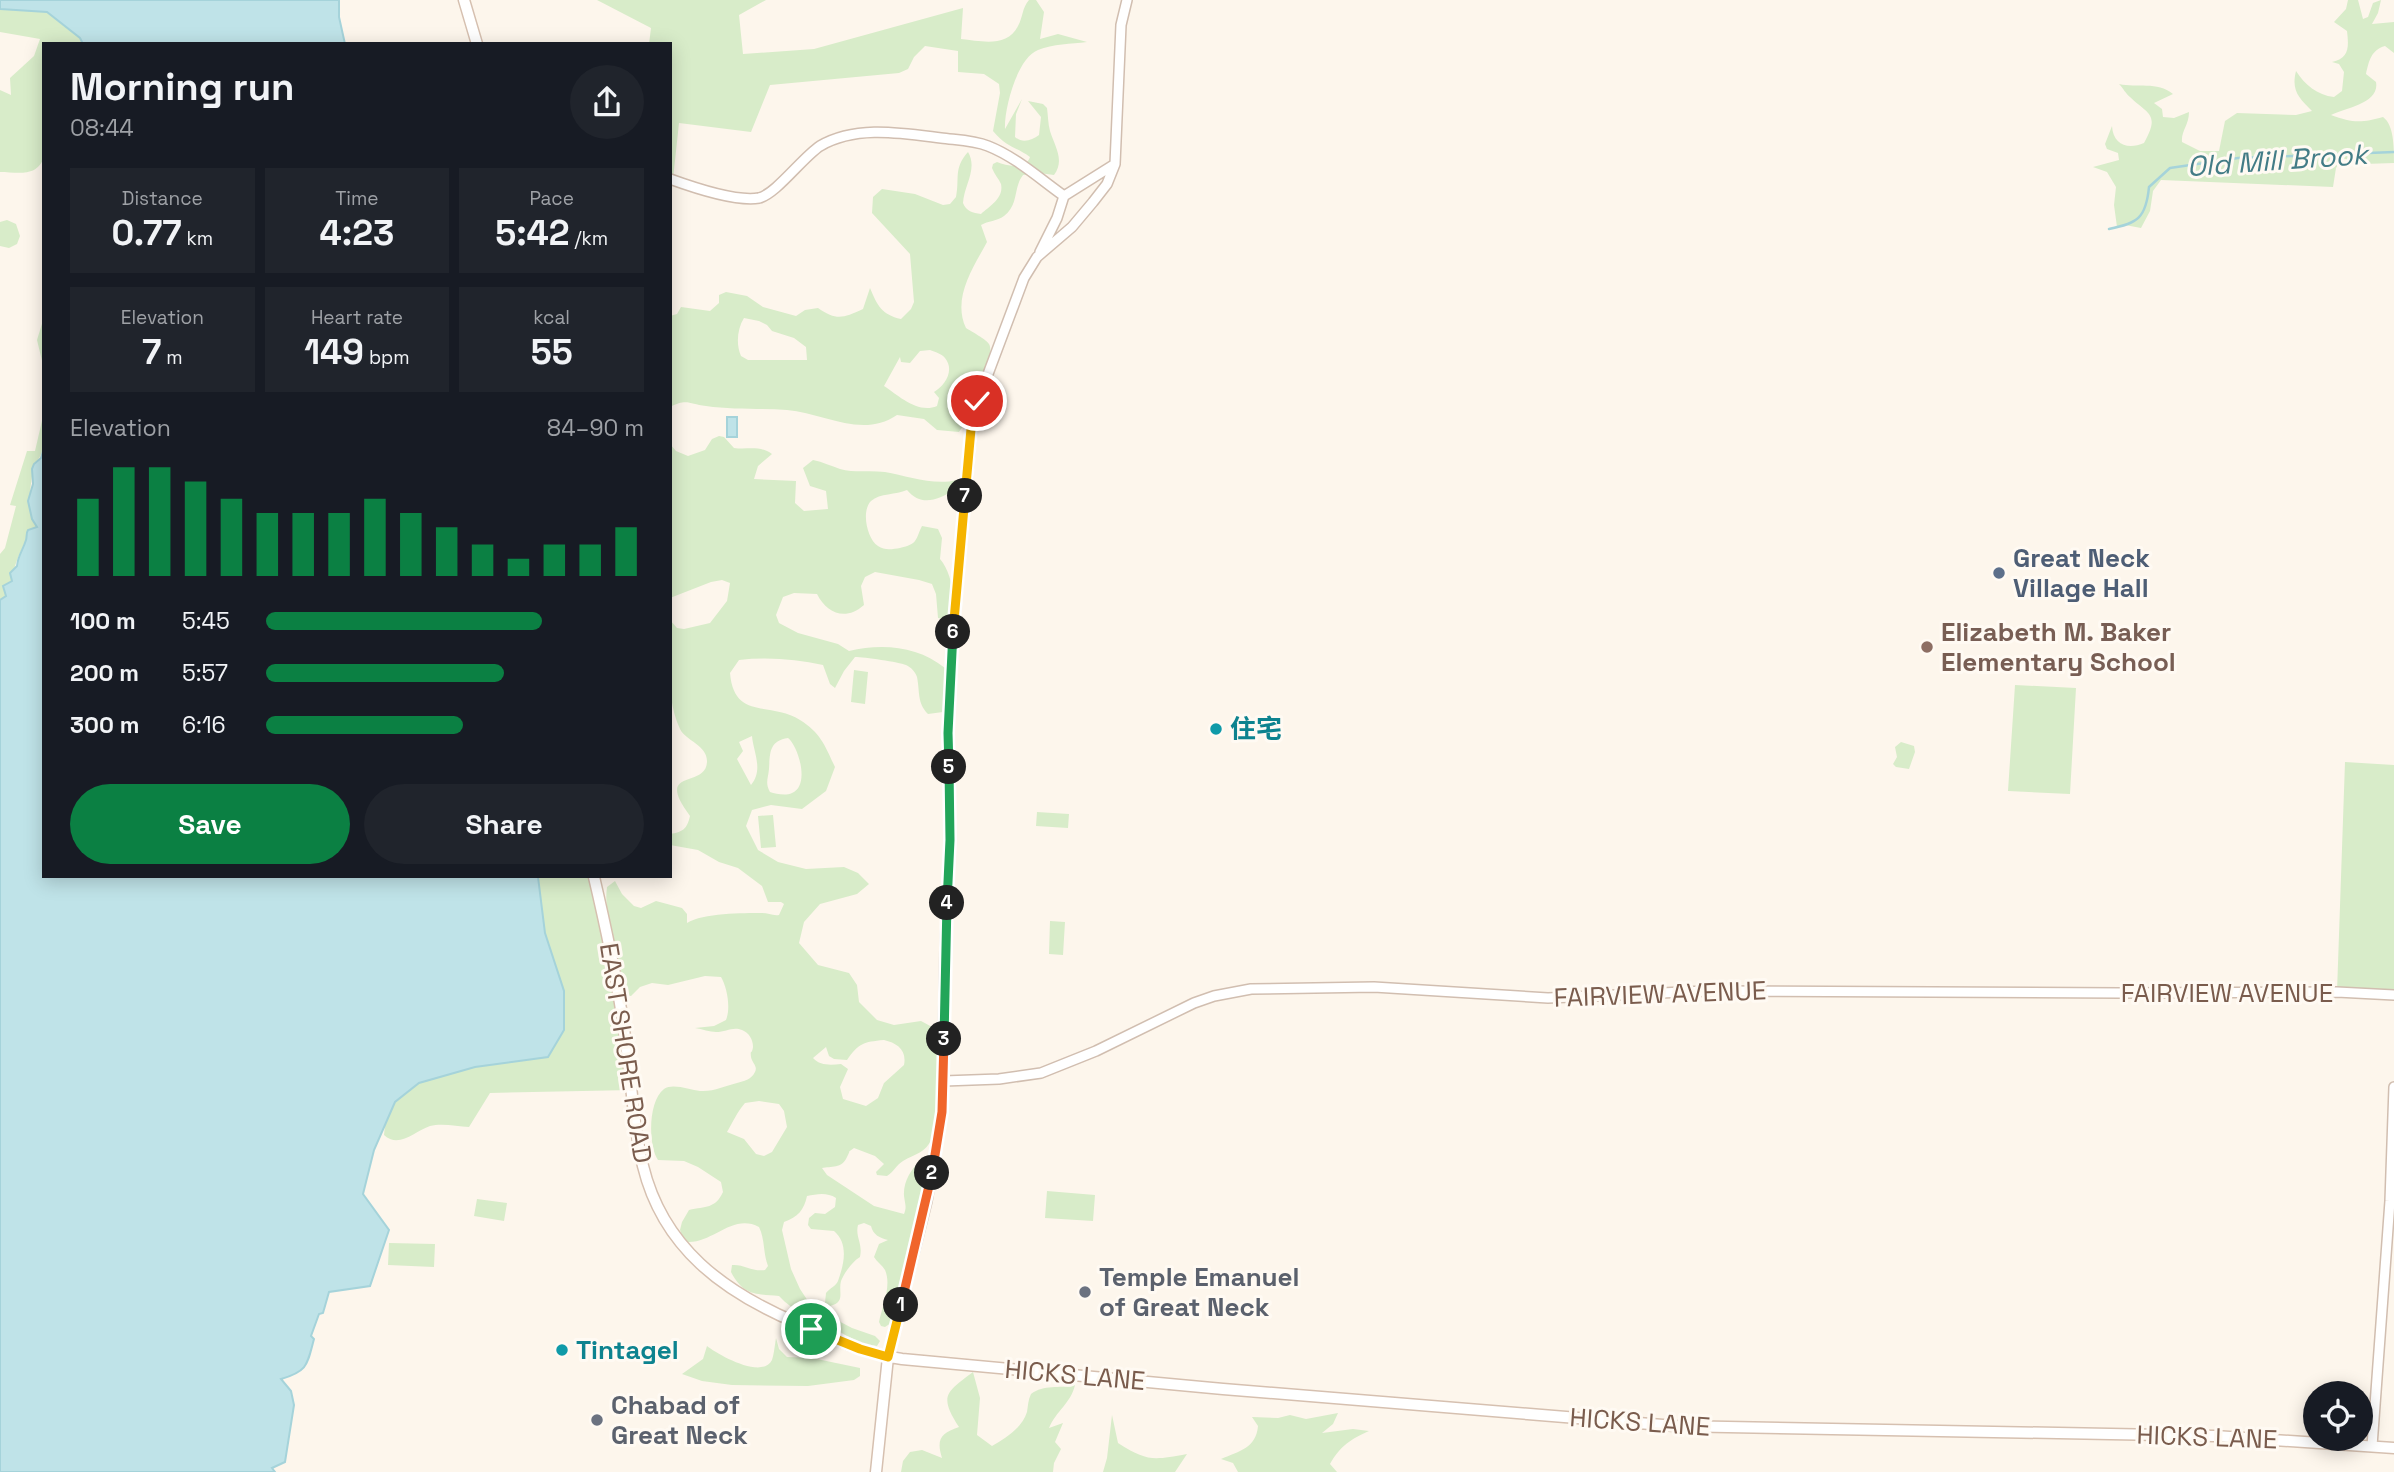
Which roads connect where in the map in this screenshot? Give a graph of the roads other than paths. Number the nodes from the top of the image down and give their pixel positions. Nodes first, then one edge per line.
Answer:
1 (464, 0) edge
2 (1127, 0) edge
3 (477, 42) edge
4 (1115, 164) junction
5 (672, 180) edge
6 (1064, 197) junction
7 (1037, 257) junction
8 (594, 878) edge
9 (2394, 995) edge
10 (944, 1081) junction
11 (2394, 1087) edge
12 (888, 1357) junction
13 (2373, 1432) edge
14 (2303, 1442) edge
15 (2373, 1446) edge
16 (2394, 1448) edge
17 (876, 1472) edge

1 - 3 main road
2 - 4 street
4 - 6 street
4 - 7 street
5 - 6 street
6 - 7 street
7 - 10 street
8 - 12 main road, EAST SHORE ROAD
9 - 10 street, FAIRVIEW AVENUE
10 - 12 street
11 - 13 street
12 - 14 main road, HICKS LANE
12 - 17 main road
15 - 16 main road, HICKS LANE

